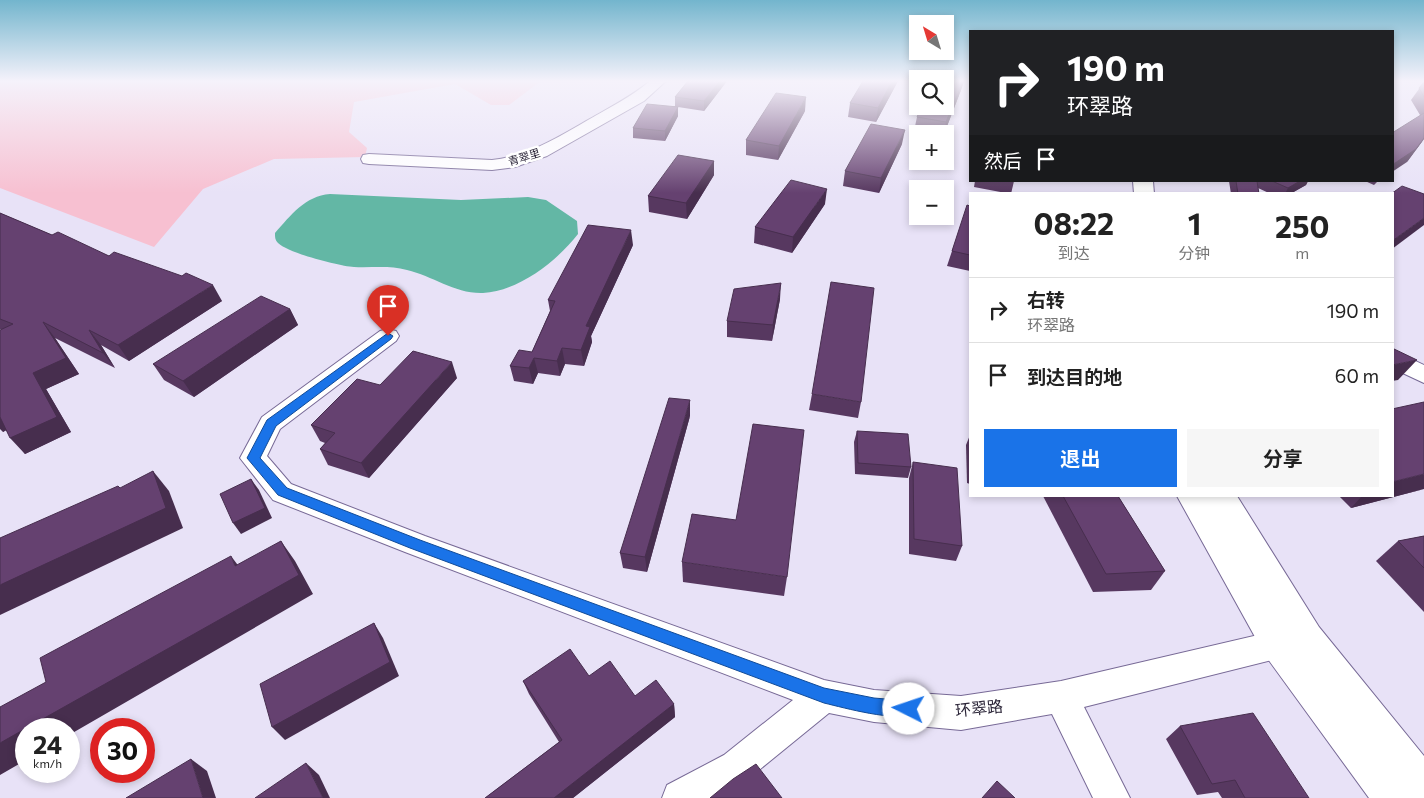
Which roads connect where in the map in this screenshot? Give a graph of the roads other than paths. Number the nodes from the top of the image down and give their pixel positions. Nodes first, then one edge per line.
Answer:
1 (604, 118) edge
2 (369, 159) dead end
3 (388, 336) dead end
4 (1394, 359) edge
5 (1424, 375) edge
6 (1193, 497) edge
7 (1220, 497) edge
8 (1292, 641) junction
9 (824, 696) junction
10 (1061, 697) junction
11 (1424, 788) edge
12 (680, 798) edge
13 (1112, 798) edge
14 (1394, 798) edge

1 - 2 street, 青翠里
3 - 9 street, 环翠路
4 - 5 street
6 - 8 main road
7 - 8 main road
8 - 10 street, 环翠路
8 - 11 main road
8 - 14 main road
9 - 10 street, 环翠路
9 - 12 street
10 - 13 street

